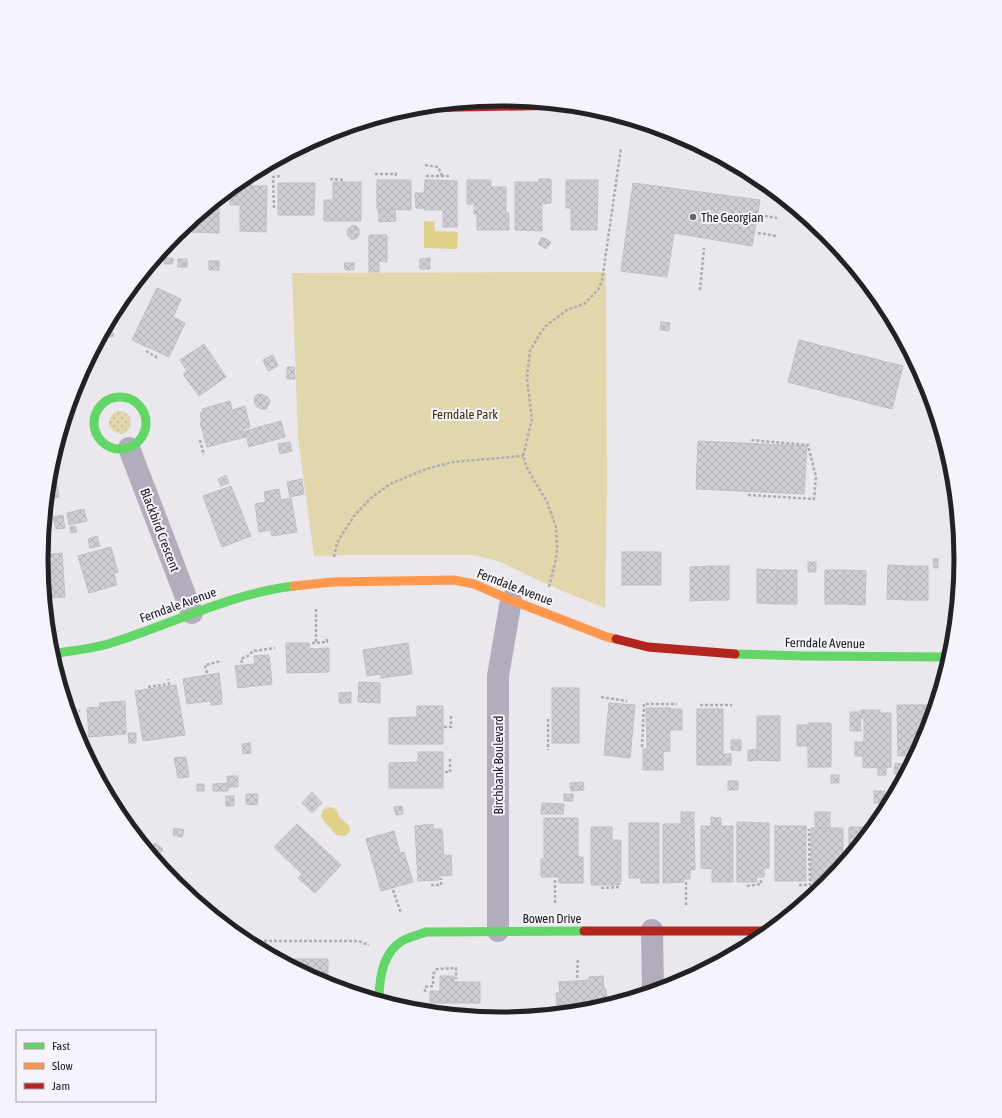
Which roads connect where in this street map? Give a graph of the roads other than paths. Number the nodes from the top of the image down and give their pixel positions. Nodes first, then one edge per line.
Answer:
1 (129, 448) junction
2 (511, 600) junction
3 (192, 613) junction
4 (58, 653) edge
5 (943, 657) edge
6 (652, 930) junction
7 (498, 931) junction
8 (760, 931) edge
9 (653, 986) edge
10 (379, 996) edge

1 - 1 street
1 - 3 street, Blackbird Crescent
2 - 3 street, Ferndale Avenue
2 - 5 street, Ferndale Avenue
2 - 7 street, Birchbank Boulevard
3 - 4 street, Ferndale Avenue
6 - 7 street, Bowen Drive
6 - 8 street, Bowen Drive
6 - 9 street
7 - 10 street, Bowen Drive

